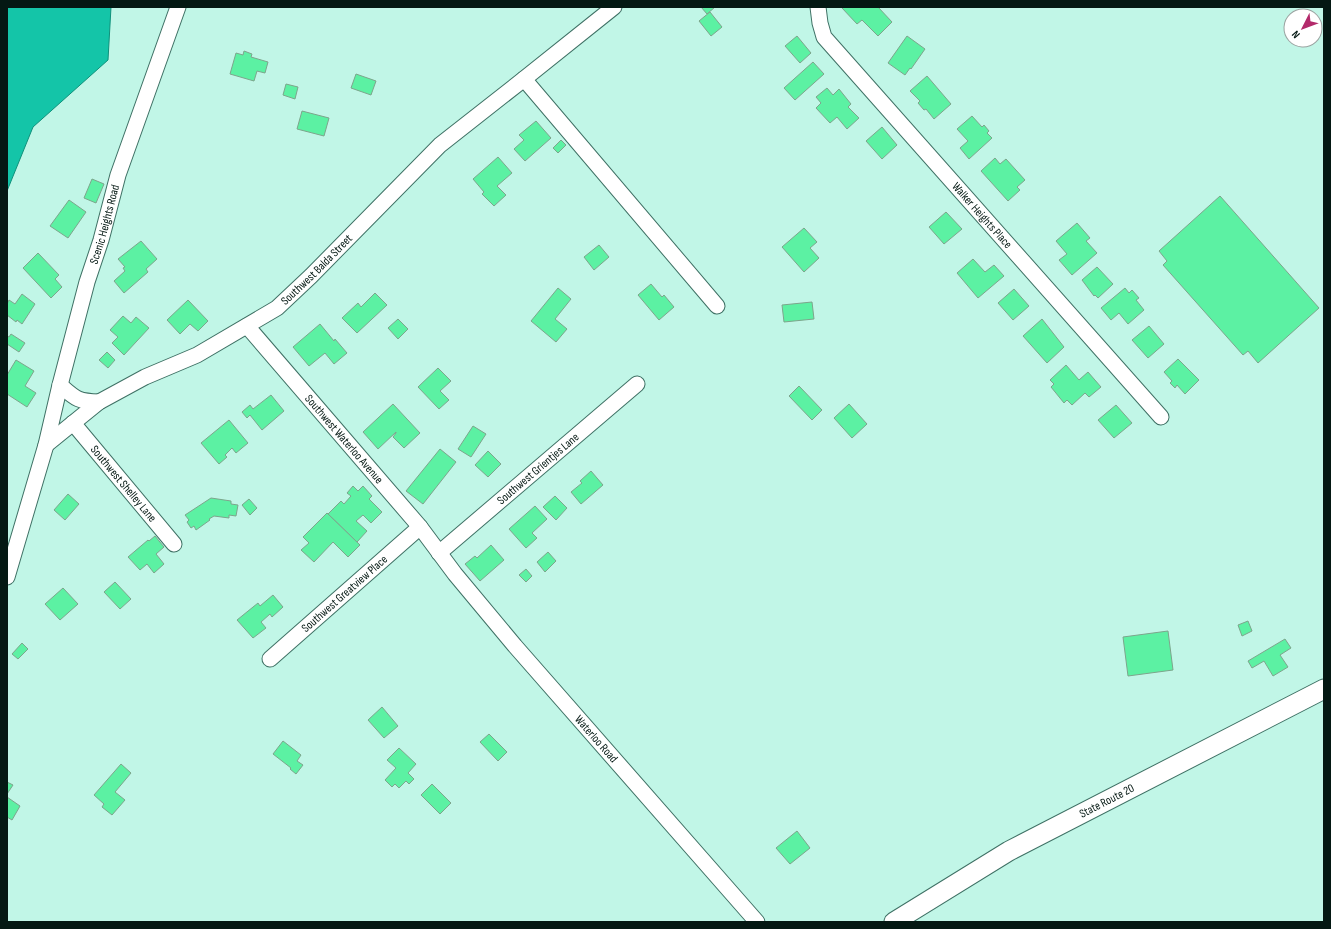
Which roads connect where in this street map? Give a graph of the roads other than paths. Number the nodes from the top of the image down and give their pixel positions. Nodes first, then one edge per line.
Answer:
1 (178, 7) edge
2 (614, 7) edge
3 (818, 7) edge
4 (524, 79) junction
5 (717, 306) dead end
6 (248, 326) junction
7 (636, 384) dead end
8 (60, 385) junction
9 (99, 402) junction
10 (1161, 417) dead end
11 (73, 423) junction
12 (46, 445) junction
13 (420, 527) junction
14 (174, 544) dead end
15 (439, 553) junction
16 (7, 577) edge
17 (270, 659) dead end
18 (1324, 689) edge
19 (757, 922) edge
20 (894, 922) edge

1 - 8 street, Scenic Heights Road
2 - 4 street, Southwest Balda Street
3 - 10 street, Walker Heights Place
4 - 5 street
4 - 6 street, Southwest Balda Street
6 - 9 street, Southwest Balda Street
6 - 13 street, Southwest Waterloo Avenue
7 - 15 street, Southwest Grientjes Lane
8 - 9 street
8 - 12 street, Scenic Heights Road
9 - 11 street, Southwest Balda Street
11 - 12 street, Southwest Balda Street
11 - 14 street, Southwest Shelley Lane
12 - 16 street, Scenic Heights Road
13 - 15 street, Southwest Waterloo Avenue
13 - 17 street, Southwest Greatview Place
15 - 19 street, Waterloo Road
18 - 20 main road, State Route 20

